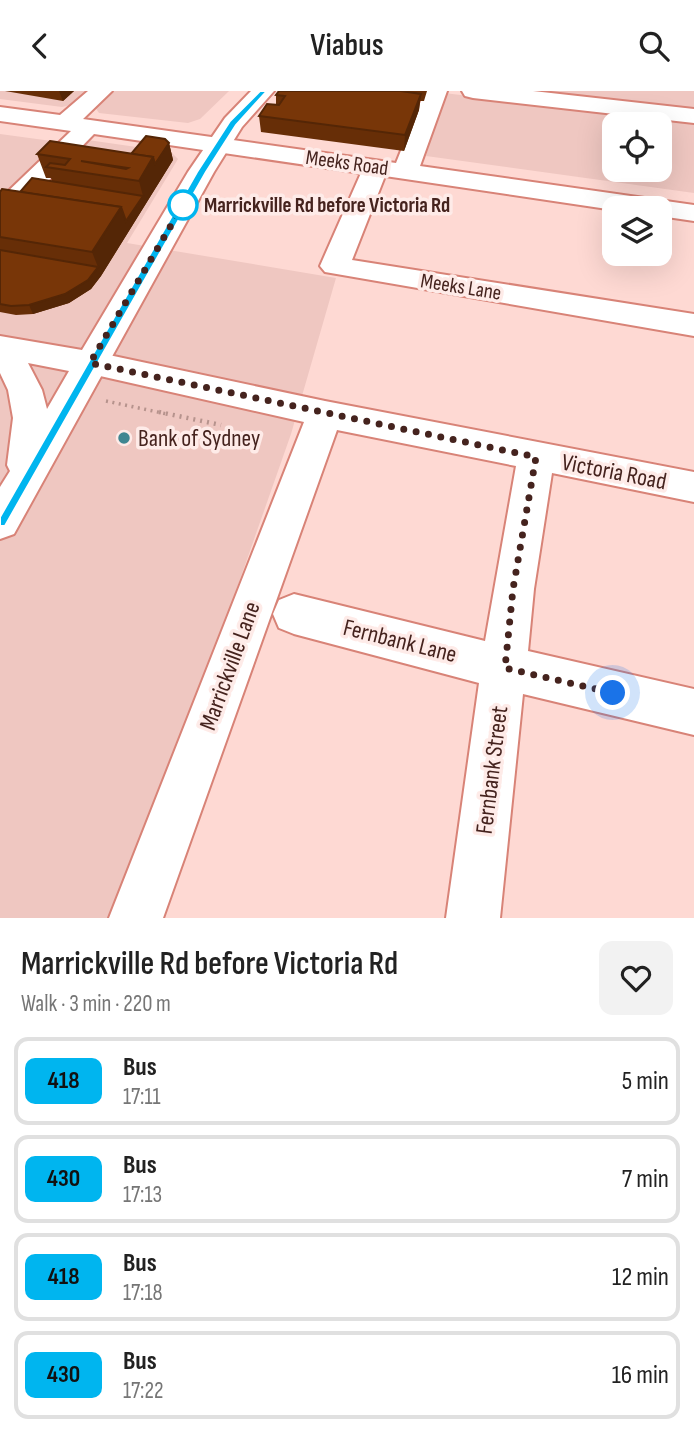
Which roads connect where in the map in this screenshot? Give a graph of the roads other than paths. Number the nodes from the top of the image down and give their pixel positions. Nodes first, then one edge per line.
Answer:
1 (101, 91) edge
2 (263, 91) edge
3 (436, 91) edge
4 (473, 91) edge
5 (0, 114) edge
6 (694, 116) edge
7 (78, 124) junction
8 (218, 145) junction
9 (376, 167) junction
10 (406, 171) junction
11 (694, 213) edge
12 (0, 214) edge
13 (694, 325) edge
14 (0, 349) edge
15 (90, 363) junction
16 (325, 414) junction
17 (536, 457) junction
18 (694, 487) edge
19 (9, 506) edge
20 (294, 614) dead end
21 (505, 668) junction
22 (694, 712) edge
23 (136, 918) edge
24 (473, 918) edge

1 - 7 street
2 - 8 street
3 - 10 street
4 - 6 street
5 - 7 street, Meeks Road
7 - 8 street, Meeks Road
7 - 12 street
8 - 9 street, Meeks Road
8 - 15 street
9 - 10 street, Meeks Road
9 - 13 street, Meeks Lane
10 - 11 street, Meeks Road
14 - 15 street, Victoria Road
14 - 19 street
15 - 16 street, Victoria Road
15 - 19 street
16 - 17 street, Victoria Road
16 - 23 street, Marrickville Lane
17 - 18 street, Victoria Road
17 - 21 street, Fernbank Street
20 - 21 street, Fernbank Lane
21 - 22 street, Fernbank Lane
21 - 24 street, Fernbank Street

